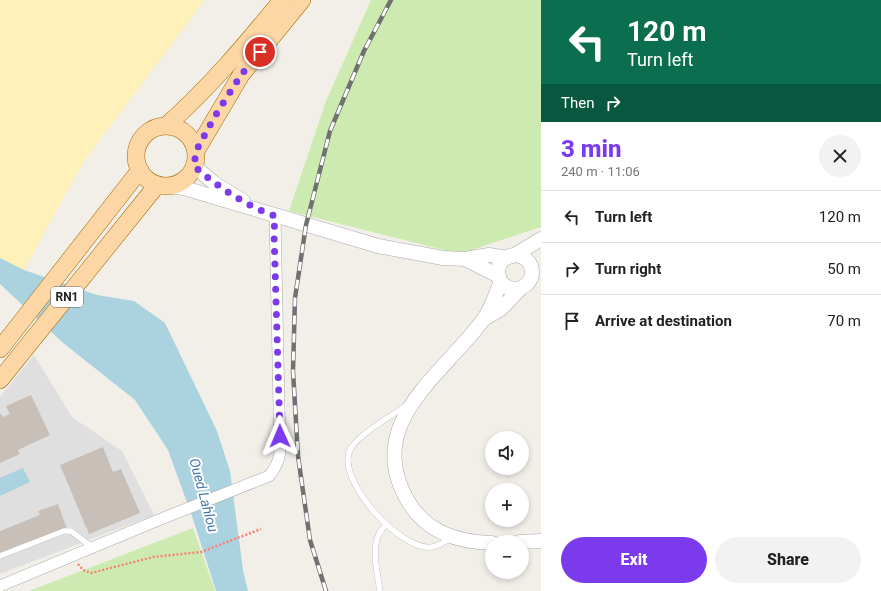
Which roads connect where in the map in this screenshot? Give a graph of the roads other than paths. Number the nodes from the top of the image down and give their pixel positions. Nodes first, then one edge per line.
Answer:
1 (282, 0) edge
2 (302, 0) edge
3 (166, 126) junction
4 (195, 159) junction
5 (140, 170) junction
6 (161, 185) junction
7 (268, 214) junction
8 (541, 239) edge
9 (510, 257) junction
10 (465, 259) junction
11 (541, 260) edge
12 (532, 272) junction
13 (500, 279) junction
14 (520, 289) junction
15 (484, 319) junction
16 (0, 349) edge
17 (0, 380) edge
18 (416, 398) junction
19 (386, 525) junction
20 (451, 537) junction
21 (541, 541) edge
22 (529, 542) edge
23 (485, 543) edge
24 (92, 547) junction
25 (0, 556) edge
26 (0, 586) edge
27 (380, 591) edge

1 - 3 main road
2 - 4 main road
3 - 4 main road
3 - 5 main road
4 - 6 main road
4 - 7 street
5 - 6 main road
5 - 16 main road, RN1
6 - 7 street
6 - 17 main road, RN1
7 - 10 street
7 - 24 street
8 - 9 street
9 - 10 street
9 - 12 street
9 - 13 street
10 - 13 street
11 - 12 street
12 - 14 street
13 - 14 street
13 - 15 street
14 - 15 street
15 - 18 street
18 - 19 lane
18 - 20 street
19 - 20 lane
19 - 27 lane
20 - 23 street
21 - 22 street
24 - 25 lane
24 - 26 street

